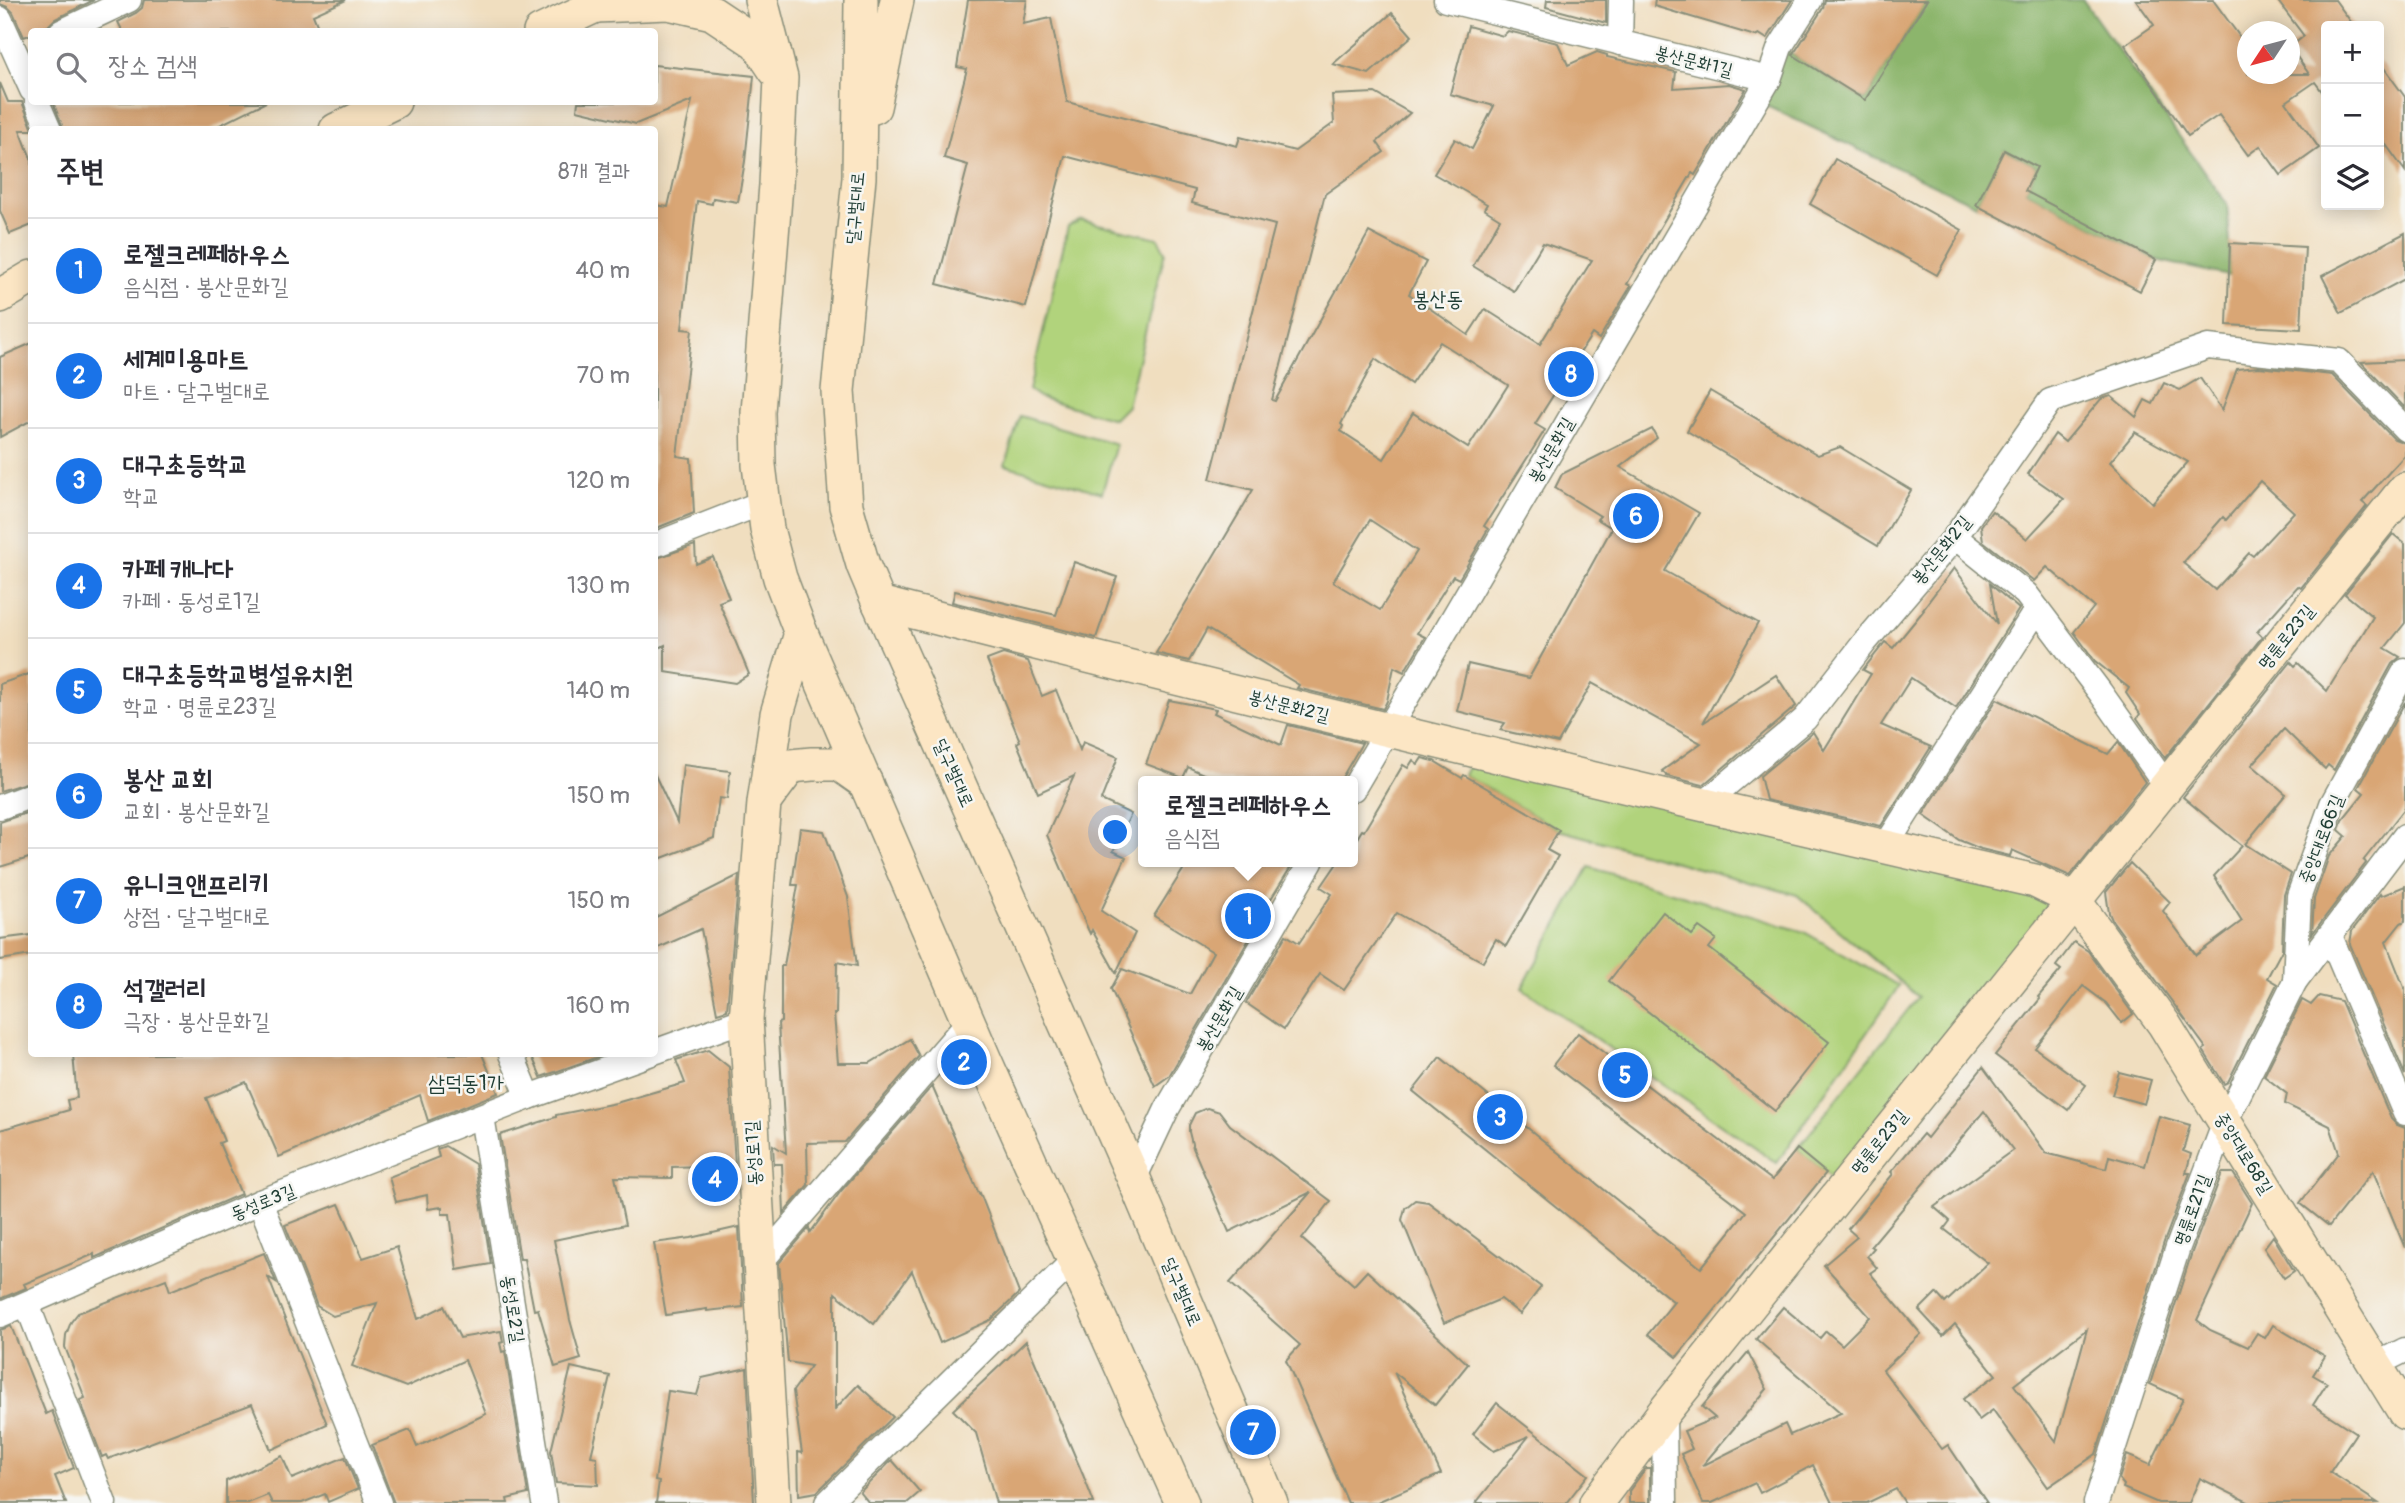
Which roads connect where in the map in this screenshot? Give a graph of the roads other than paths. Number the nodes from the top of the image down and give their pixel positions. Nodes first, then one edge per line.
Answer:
1 (129, 0) edge
2 (761, 0) edge
3 (861, 0) edge
4 (897, 0) edge
5 (1620, 0) edge
6 (1810, 0) edge
7 (1451, 1) edge
8 (602, 3) edge
9 (0, 19) edge
10 (70, 28) edge
11 (549, 28) edge
12 (1620, 43) junction
13 (16, 52) edge
14 (781, 78) junction
15 (1769, 79) junction
16 (28, 80) edge
17 (38, 105) edge
18 (388, 105) edge
19 (47, 126) edge
20 (344, 126) edge
21 (859, 178) junction
22 (28, 279) edge
23 (0, 296) edge
24 (2405, 429) edge
25 (2405, 489) edge
26 (764, 502) junction
27 (1955, 537) junction
28 (658, 543) edge
29 (878, 603) junction
30 (2037, 609) junction
31 (801, 633) junction
32 (2405, 671) edge
33 (1388, 730) junction
34 (1358, 781) edge
35 (866, 783) junction
36 (2166, 785) junction
37 (28, 796) edge
38 (764, 803) junction
39 (1701, 806) junction
40 (0, 807) edge
41 (2405, 836) edge
42 (1885, 847) junction
43 (1308, 867) edge
44 (2074, 900) junction
45 (2330, 936) junction
46 (2295, 981) junction
47 (746, 1019) junction
48 (968, 1021) junction
49 (658, 1051) edge
50 (512, 1057) edge
51 (641, 1057) edge
52 (529, 1097) junction
53 (2405, 1113) edge
54 (482, 1116) junction
55 (2225, 1122) junction
56 (1134, 1179) junction
57 (260, 1202) junction
58 (1074, 1260) junction
59 (760, 1263) junction
60 (27, 1304) junction
61 (0, 1315) edge
62 (2405, 1350) edge
63 (2375, 1365) junction
64 (1664, 1412) junction
65 (2405, 1413) edge
66 (104, 1503) edge
67 (379, 1503) edge
68 (544, 1503) edge
69 (774, 1503) edge
70 (827, 1503) edge
71 (1182, 1503) edge
72 (1271, 1503) edge
73 (1596, 1503) edge
74 (1665, 1503) edge
75 (2096, 1503) edge

1 - 10 street
2 - 14 street
3 - 21 street, 달구벌대로
4 - 21 street
5 - 12 street
6 - 15 street, 봉산문화길
7 - 12 street, 봉산문화1길
8 - 11 street
8 - 14 street
9 - 13 street
12 - 15 street, 봉산문화1길
13 - 16 street
14 - 26 street
15 - 33 street, 봉산문화길
17 - 19 street
18 - 20 street
21 - 29 street, 달구벌대로
22 - 23 street
24 - 27 street, 봉산문화2길
25 - 36 street, 명륜로23길
26 - 28 street
26 - 31 street
27 - 30 street
27 - 39 street, 봉산문화2길
29 - 33 street, 봉산문화2길
29 - 56 street, 달구벌대로
30 - 36 street
30 - 42 street
31 - 35 street
31 - 38 street, 동성로1길
32 - 46 street, 중앙대로66길
33 - 34 street, 봉산문화길
33 - 39 street, 봉산문화2길
35 - 38 street
35 - 48 street
36 - 44 street, 명륜로23길
37 - 40 street
38 - 47 street, 동성로1길
39 - 42 street, 봉산문화2길
41 - 45 street, 명륜로21길
42 - 44 street, 봉산문화2길
43 - 56 street, 봉산문화길
44 - 55 street, 중앙대로68길
44 - 64 street, 명륜로23길
45 - 46 street, 명륜로21길
45 - 53 street
46 - 55 street, 명륜로21길
47 - 49 street
47 - 59 street, 동성로1길
48 - 58 street
48 - 59 street
50 - 52 street
51 - 52 street, 동성로3길
52 - 54 street, 동성로3길
54 - 57 street, 동성로3길
54 - 68 street, 동성로2길
55 - 63 street, 중앙대로68길
55 - 75 street, 명륜로21길
56 - 72 street, 달구벌대로
57 - 60 street, 동성로3길
57 - 67 street
58 - 70 street
58 - 71 street
59 - 69 street, 동성로1길
60 - 61 street, 동성로3길
60 - 66 street
62 - 63 street
63 - 65 street, 중앙대로68길
64 - 73 street, 명륜로23길
64 - 74 street

